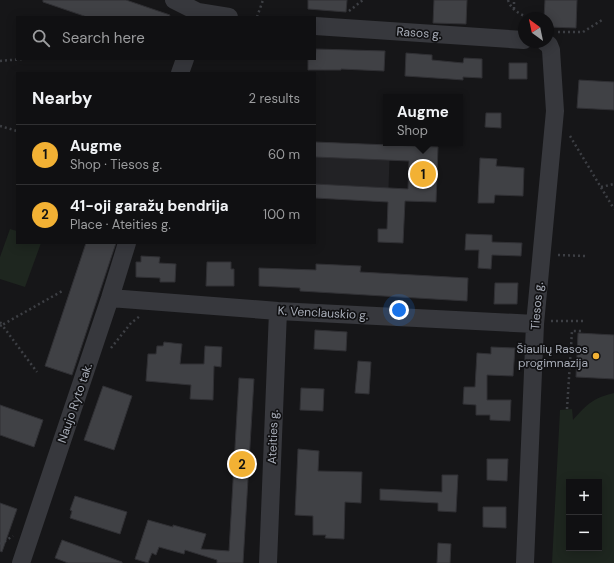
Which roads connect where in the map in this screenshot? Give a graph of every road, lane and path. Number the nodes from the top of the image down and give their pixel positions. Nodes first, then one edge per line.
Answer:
1 (174, 0) edge
2 (263, 0) edge
3 (508, 0) edge
4 (514, 0) edge
5 (514, 9) junction
6 (518, 13) edge
7 (198, 14) edge
8 (219, 16) edge
9 (258, 16) edge
10 (602, 20) dead end
11 (316, 26) edge
12 (518, 40) edge
13 (554, 40) edge
14 (550, 48) edge
15 (16, 60) edge
16 (185, 60) edge
17 (0, 61) edge
18 (180, 72) edge
19 (555, 111) junction
20 (0, 126) edge
21 (16, 131) edge
22 (614, 184) edge
23 (601, 187) junction
24 (614, 209) edge
25 (127, 244) edge
26 (542, 254) junction
27 (585, 256) dead end
28 (64, 290) dead end
29 (110, 298) junction
30 (157, 302) junction
31 (278, 311) junction
32 (583, 321) dead end
33 (536, 323) junction
34 (1, 324) edge
35 (583, 331) dead end
36 (110, 349) dead end
37 (37, 372) dead end
38 (568, 409) dead end
39 (21, 563) edge
40 (268, 563) edge
41 (525, 563) edge

1 - 7 street
2 - 9 path
3 - 5 path
4 - 5 path
5 - 6 path
7 - 8 street
10 - 13 path
11 - 12 street, Rasos g.
14 - 19 street, Tiesos g.
15 - 17 path
16 - 18 street
19 - 23 path
19 - 26 street, Tiesos g.
20 - 21 path
22 - 23 path
23 - 24 path
25 - 29 street, Naujo Ryto tak.
26 - 27 path
26 - 33 street, Tiesos g.
28 - 34 path
29 - 30 street, K. Venclauskio g.
29 - 39 street, Naujo Ryto tak.
30 - 31 street, K. Venclauskio g.
30 - 36 path
31 - 33 street, K. Venclauskio g.
31 - 40 street, Ateities g.
32 - 33 path
33 - 41 street, Tiesos g.
34 - 37 path
35 - 38 path

